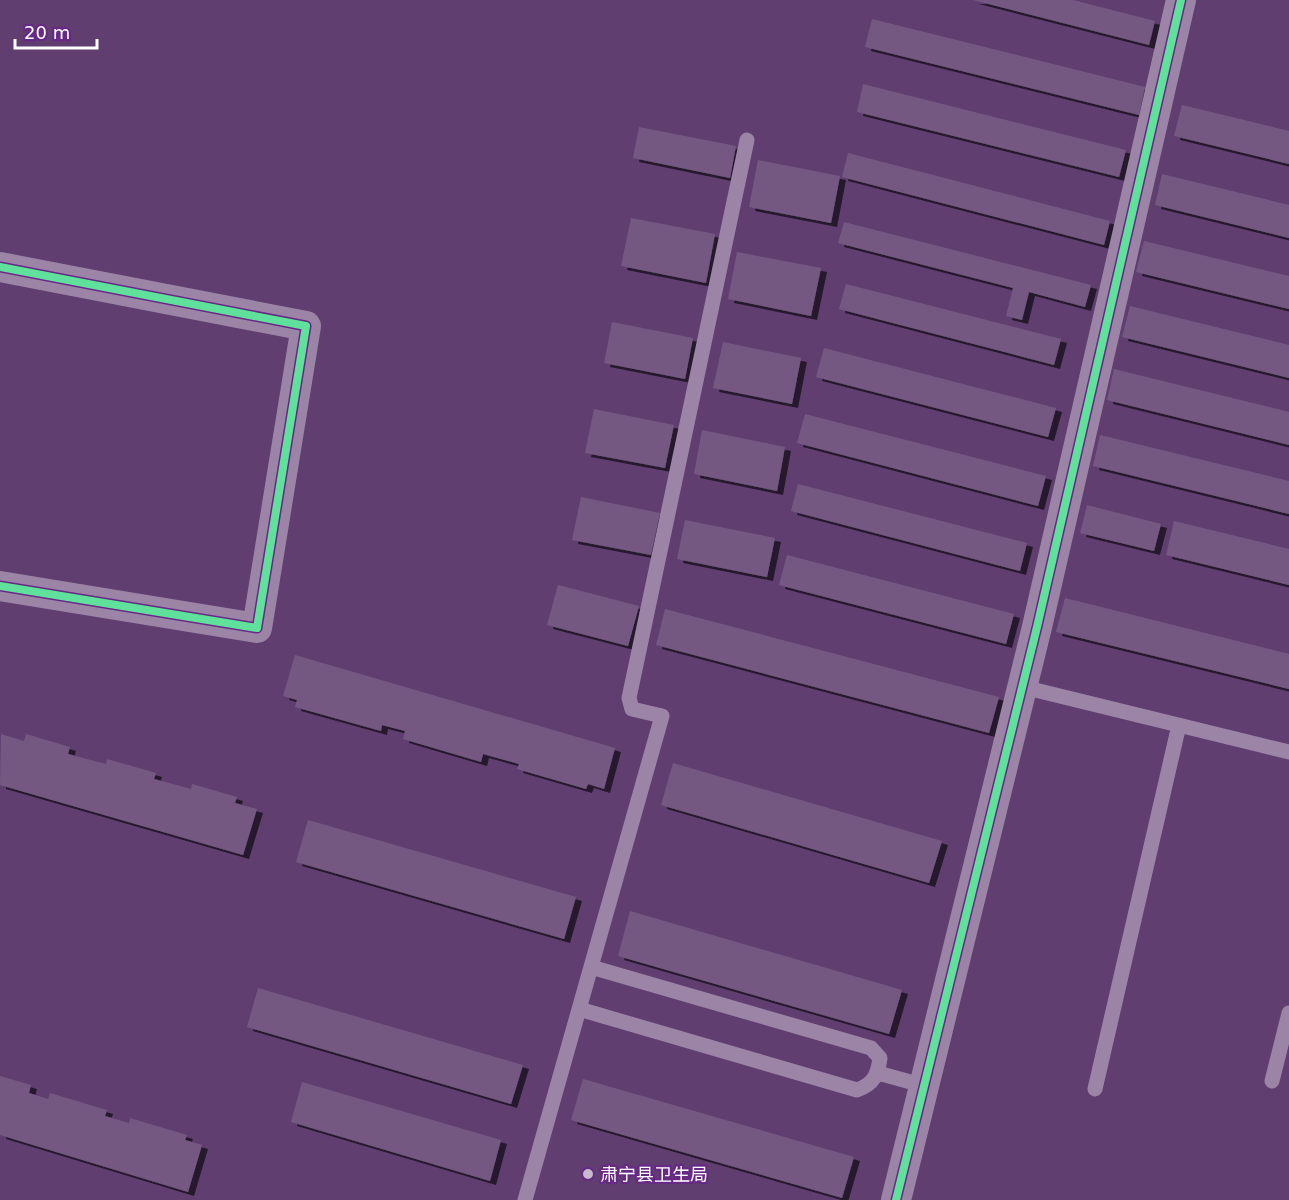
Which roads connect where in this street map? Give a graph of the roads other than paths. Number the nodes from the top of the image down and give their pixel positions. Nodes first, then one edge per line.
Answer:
1 (1181, 0) edge
2 (747, 140) dead end
3 (0, 267) edge
4 (0, 586) edge
5 (1023, 687) junction
6 (1179, 725) junction
7 (1289, 752) edge
8 (591, 967) junction
9 (579, 1009) junction
10 (1289, 1013) edge
11 (878, 1073) junction
12 (1272, 1081) dead end
13 (925, 1086) junction
14 (1095, 1089) dead end
15 (903, 1198) edge
16 (525, 1200) edge

1 - 5 street
2 - 8 lane
3 - 4 street
5 - 6 lane
5 - 13 street
6 - 7 lane
6 - 14 lane
8 - 9 lane
8 - 11 lane
9 - 11 lane
9 - 16 lane
10 - 12 lane
11 - 13 lane
13 - 15 street

